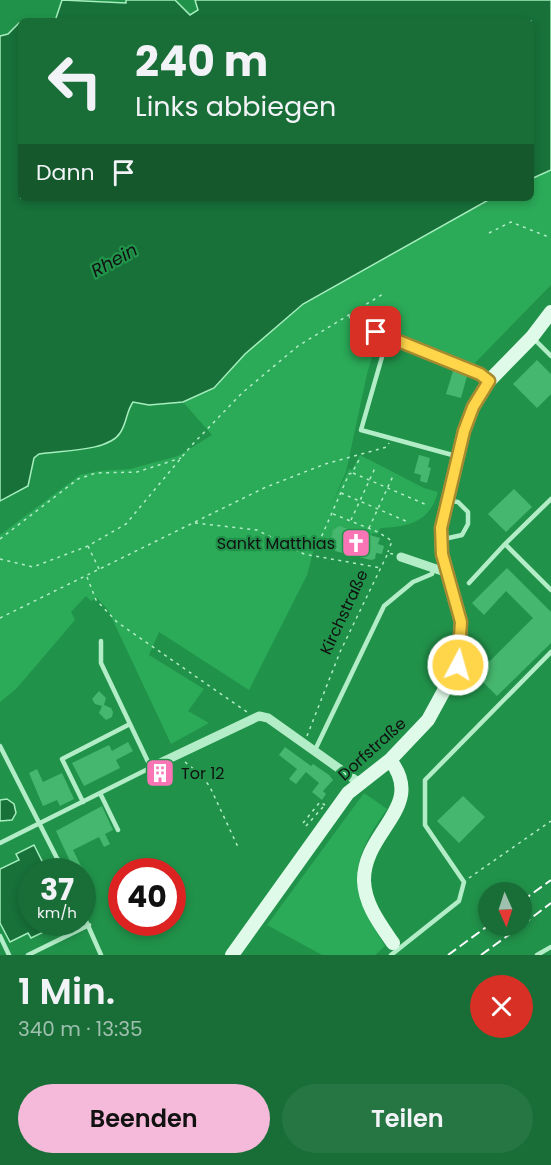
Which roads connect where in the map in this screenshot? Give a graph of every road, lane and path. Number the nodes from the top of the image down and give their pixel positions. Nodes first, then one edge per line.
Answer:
1 (489, 233) dead end
2 (551, 237) edge
3 (383, 294) dead end
4 (551, 312) edge
5 (348, 316) junction
6 (376, 332) joint
7 (388, 336) junction
8 (532, 338) junction
9 (551, 356) edge
10 (489, 381) junction
11 (391, 438) junction
12 (458, 456) junction
13 (182, 458) junction
14 (360, 458) dead end
15 (376, 466) dead end
16 (352, 473) junction
17 (393, 476) dead end
18 (369, 480) junction
19 (387, 488) junction
20 (341, 493) junction
21 (551, 499) edge
22 (447, 500) junction
23 (360, 501) junction
24 (427, 505) dead end
25 (378, 509) junction
26 (332, 514) junction
27 (351, 521) junction
28 (408, 522) dead end
29 (194, 523) junction
30 (369, 528) junction
31 (0, 539) edge
32 (441, 540) junction
33 (330, 544) dead end
34 (505, 544) junction
35 (88, 546) junction
36 (388, 553) junction
37 (401, 557) joint
38 (0, 559) edge
39 (381, 568) junction
40 (434, 568) junction
41 (99, 570) junction
42 (448, 573) junction
43 (87, 576) junction
44 (469, 583) dead end
45 (551, 590) edge
46 (0, 618) edge
47 (101, 641) dead end
48 (551, 652) edge
49 (250, 719) junction
50 (130, 724) junction
51 (303, 742) junction
52 (0, 746) edge
53 (315, 750) junction
54 (181, 753) junction
55 (390, 760) junction
56 (160, 763) joint
57 (151, 768) junction
58 (358, 782) junction
59 (100, 793) junction
60 (82, 802) junction
61 (332, 806) junction
62 (551, 821) edge
63 (40, 823) junction
64 (303, 823) dead end
65 (306, 826) dead end
66 (118, 830) dead end
67 (0, 843) edge
68 (238, 848) dead end
69 (56, 858) edge
70 (464, 882) junction
71 (0, 936) edge
72 (67, 936) edge
73 (93, 936) edge
74 (551, 947) edge
75 (392, 949) edge
76 (9, 955) edge
77 (28, 955) edge
78 (101, 955) edge
79 (232, 955) edge
80 (537, 955) edge

1 - 2 path
3 - 5 path
4 - 8 street, Dorfstraße
5 - 6 path
5 - 13 path
6 - 7 lane
7 - 10 lane
7 - 11 lane
8 - 9 lane
8 - 10 street, Dorfstraße
10 - 12 street, Dorfstraße
11 - 12 lane
11 - 29 path
12 - 22 street, Dorfstraße
13 - 31 path
13 - 35 path
14 - 16 path
15 - 18 path
16 - 18 path
16 - 20 path
17 - 19 path
18 - 19 path
18 - 23 path
19 - 24 path
19 - 25 path
20 - 23 path
20 - 26 path
21 - 34 lane
22 - 32 street, Dorfstraße
22 - 32 lane
23 - 25 path
23 - 27 path
25 - 28 path
25 - 30 path
26 - 27 path
26 - 33 path
27 - 30 path
29 - 39 path
29 - 41 path
30 - 36 path
32 - 42 street, Dorfstraße
34 - 44 lane
34 - 45 lane
35 - 38 path
35 - 41 path
36 - 37 path
36 - 39 path, Kirchstraße
37 - 40 street
39 - 51 path, Kirchstraße
40 - 42 street
40 - 53 lane
41 - 43 path
42 - 55 street, Dorfstraße
43 - 46 path
43 - 49 path
47 - 50 lane
48 - 70 lane
49 - 51 street
49 - 54 street
50 - 57 lane
50 - 60 lane
51 - 53 street
52 - 63 lane
53 - 58 street
54 - 56 street
54 - 68 path
55 - 58 street, Dorfstraße
55 - 75 street
56 - 57 lane
57 - 59 lane
58 - 61 street, Dorfstraße
59 - 60 lane
59 - 66 lane
60 - 63 lane
61 - 64 path
61 - 65 path
61 - 79 street, Dorfstraße
62 - 70 path
63 - 67 lane
63 - 69 lane
70 - 75 lane
71 - 76 lane
72 - 77 lane
73 - 78 lane
74 - 80 lane

